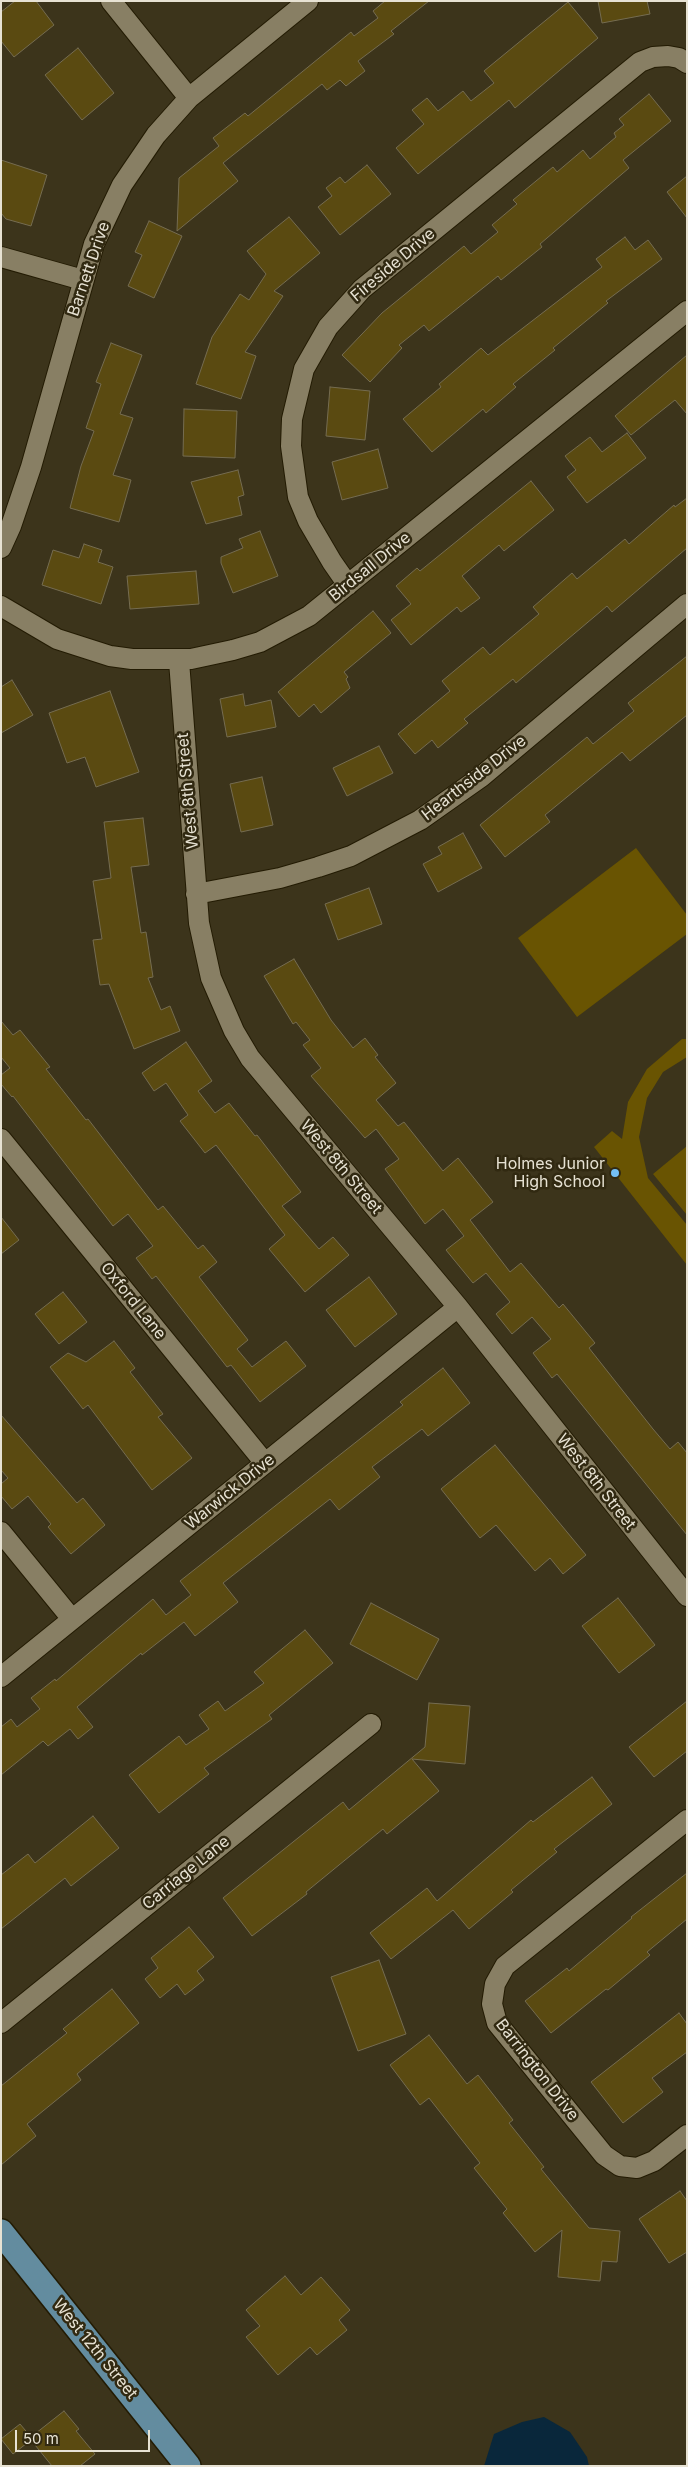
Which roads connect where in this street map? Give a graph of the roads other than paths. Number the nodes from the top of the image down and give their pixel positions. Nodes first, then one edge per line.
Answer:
1 (111, 1) edge
2 (308, 1) edge
3 (687, 63) edge
4 (189, 98) junction
5 (1, 257) edge
6 (83, 280) junction
7 (687, 311) edge
8 (1, 548) edge
9 (348, 585) junction
10 (687, 604) edge
11 (1, 606) edge
12 (179, 661) junction
13 (196, 894) junction
14 (1, 1139) edge
15 (458, 1307) junction
16 (265, 1463) junction
17 (1, 1532) edge
18 (687, 1596) edge
19 (72, 1619) junction
20 (1, 1677) edge
21 (371, 1724) dead end
22 (687, 1820) edge
23 (1, 2023) edge
24 (687, 2135) edge
25 (1, 2232) edge
26 (188, 2466) edge

1 - 4 street
2 - 4 street, Barnett Drive
3 - 9 street, Fireside Drive
4 - 6 street, Barnett Drive
5 - 6 street
6 - 8 street, Barnett Drive
7 - 9 street, Birdsall Drive
9 - 12 street, Birdsall Drive
10 - 13 street, Hearthside Drive
11 - 12 street, Birdsall Drive
12 - 13 street, West 8th Street
13 - 15 street, West 8th Street
14 - 16 street, Oxford Lane
15 - 16 street, Warwick Drive
15 - 18 street, West 8th Street
16 - 19 street, Warwick Drive
17 - 19 street
19 - 20 street, Warwick Drive
21 - 23 street, Carriage Lane
22 - 24 street, Barrington Drive
25 - 26 main road, West 12th Street

